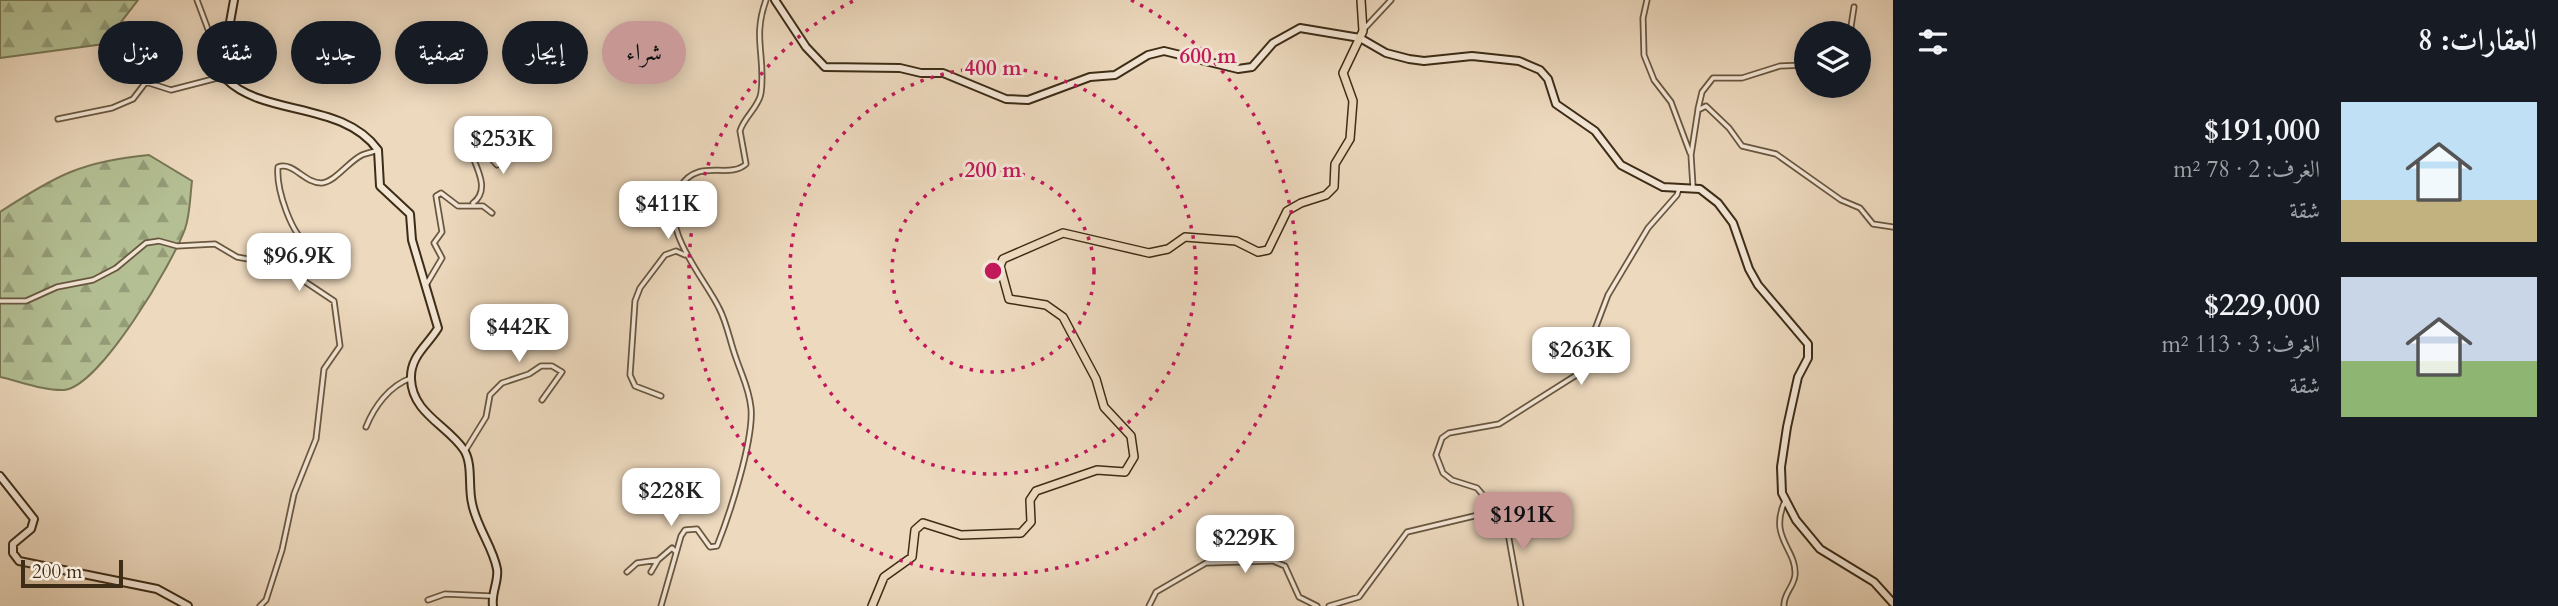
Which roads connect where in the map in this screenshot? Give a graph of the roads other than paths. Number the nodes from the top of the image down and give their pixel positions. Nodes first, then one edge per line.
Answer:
1 (197, 0) edge
2 (234, 0) edge
3 (766, 0) edge
4 (775, 0) edge
5 (1361, 0) edge
6 (1391, 0) edge
7 (1647, 0) edge
8 (1854, 7) dead end
9 (205, 21) edge
10 (230, 21) edge
11 (1852, 21) edge
12 (1361, 37) junction
13 (1794, 65) edge
14 (197, 82) edge
15 (231, 84) edge
16 (1698, 110) junction
17 (58, 119) dead end
18 (547, 141) dead end
19 (378, 150) junction
20 (1691, 155) junction
21 (1693, 187) junction
22 (1679, 189) junction
23 (471, 204) junction
24 (492, 213) dead end
25 (1893, 226) edge
26 (687, 256) junction
27 (301, 265) junction
28 (425, 286) junction
29 (0, 301) edge
30 (411, 377) junction
31 (661, 396) dead end
32 (542, 400) dead end
33 (366, 428) dead end
34 (465, 452) junction
35 (0, 476) edge
36 (1784, 501) junction
37 (1497, 508) junction
38 (675, 551) junction
39 (658, 560) junction
40 (628, 572) dead end
41 (651, 572) dead end
42 (491, 596) junction
43 (428, 600) dead end
44 (1893, 603) edge
45 (188, 606) edge
46 (260, 606) edge
47 (493, 606) edge
48 (661, 606) edge
49 (872, 606) edge
50 (1149, 606) edge
51 (1317, 606) edge
52 (1329, 606) edge
53 (1335, 606) edge
54 (1521, 606) edge
55 (1784, 606) edge

1 - 9 street
2 - 10 street
3 - 26 street
4 - 12 street
5 - 12 main road
6 - 12 street
7 - 20 street
8 - 11 street
12 - 22 street
12 - 49 main road
13 - 16 street
14 - 17 street
15 - 19 street
16 - 20 street
16 - 25 street
18 - 23 street
19 - 27 street
19 - 28 street
20 - 21 street
21 - 22 street
21 - 36 street
22 - 37 street
23 - 24 street
23 - 28 street
26 - 31 street
26 - 38 street
27 - 29 street
27 - 46 street
28 - 30 street
30 - 33 street
30 - 34 street
32 - 34 street
34 - 42 street
35 - 45 street
36 - 44 street
36 - 55 street
37 - 53 street
37 - 54 street
38 - 39 street
38 - 48 street
39 - 40 street
39 - 41 street
42 - 43 street
42 - 47 street
50 - 51 street
52 - 53 street

